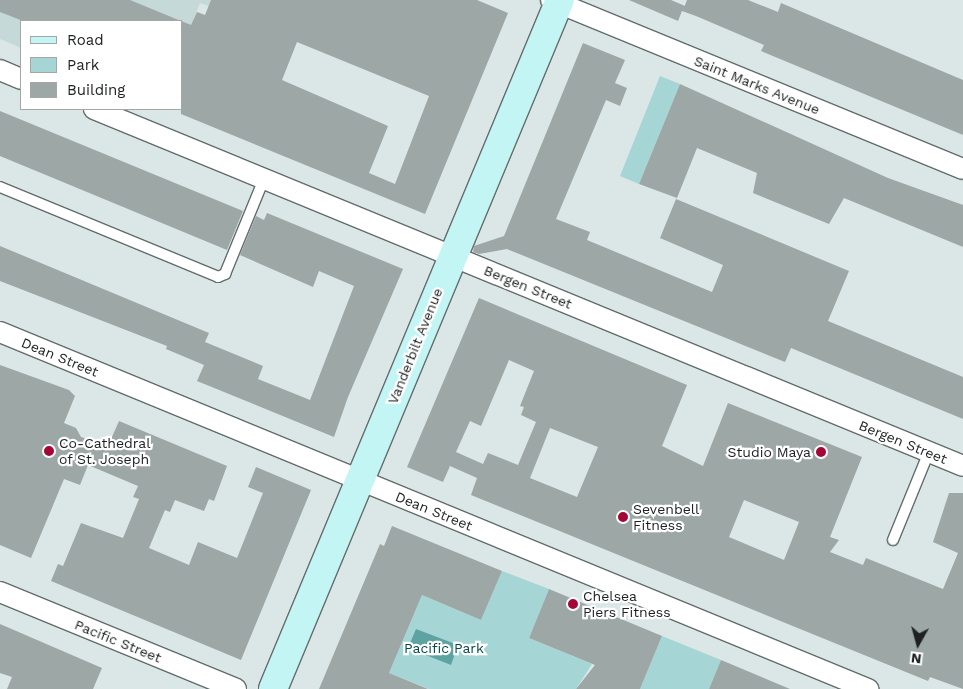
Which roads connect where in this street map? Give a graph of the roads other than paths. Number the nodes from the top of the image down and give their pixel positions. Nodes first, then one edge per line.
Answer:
1 (556, 1) edge
2 (0, 70) edge
3 (20, 79) edge
4 (96, 110) edge
5 (963, 170) edge
6 (264, 179) junction
7 (0, 187) edge
8 (451, 256) junction
9 (0, 332) edge
10 (929, 452) junction
11 (963, 466) edge
12 (360, 480) junction
13 (893, 540) dead end
14 (0, 592) edge
15 (236, 689) edge
16 (273, 689) edge
17 (868, 689) edge

1 - 5 street, Saint Marks Avenue
1 - 8 main road, Vanderbilt Avenue
2 - 3 street
4 - 6 street, Bergen Street
6 - 7 lane
6 - 8 street, Bergen Street
8 - 10 street, Bergen Street
8 - 12 main road, Vanderbilt Avenue
9 - 12 street, Dean Street
10 - 11 street, Bergen Street
10 - 13 lane
12 - 16 main road, Vanderbilt Avenue
12 - 17 street, Dean Street
14 - 15 street, Pacific Street

